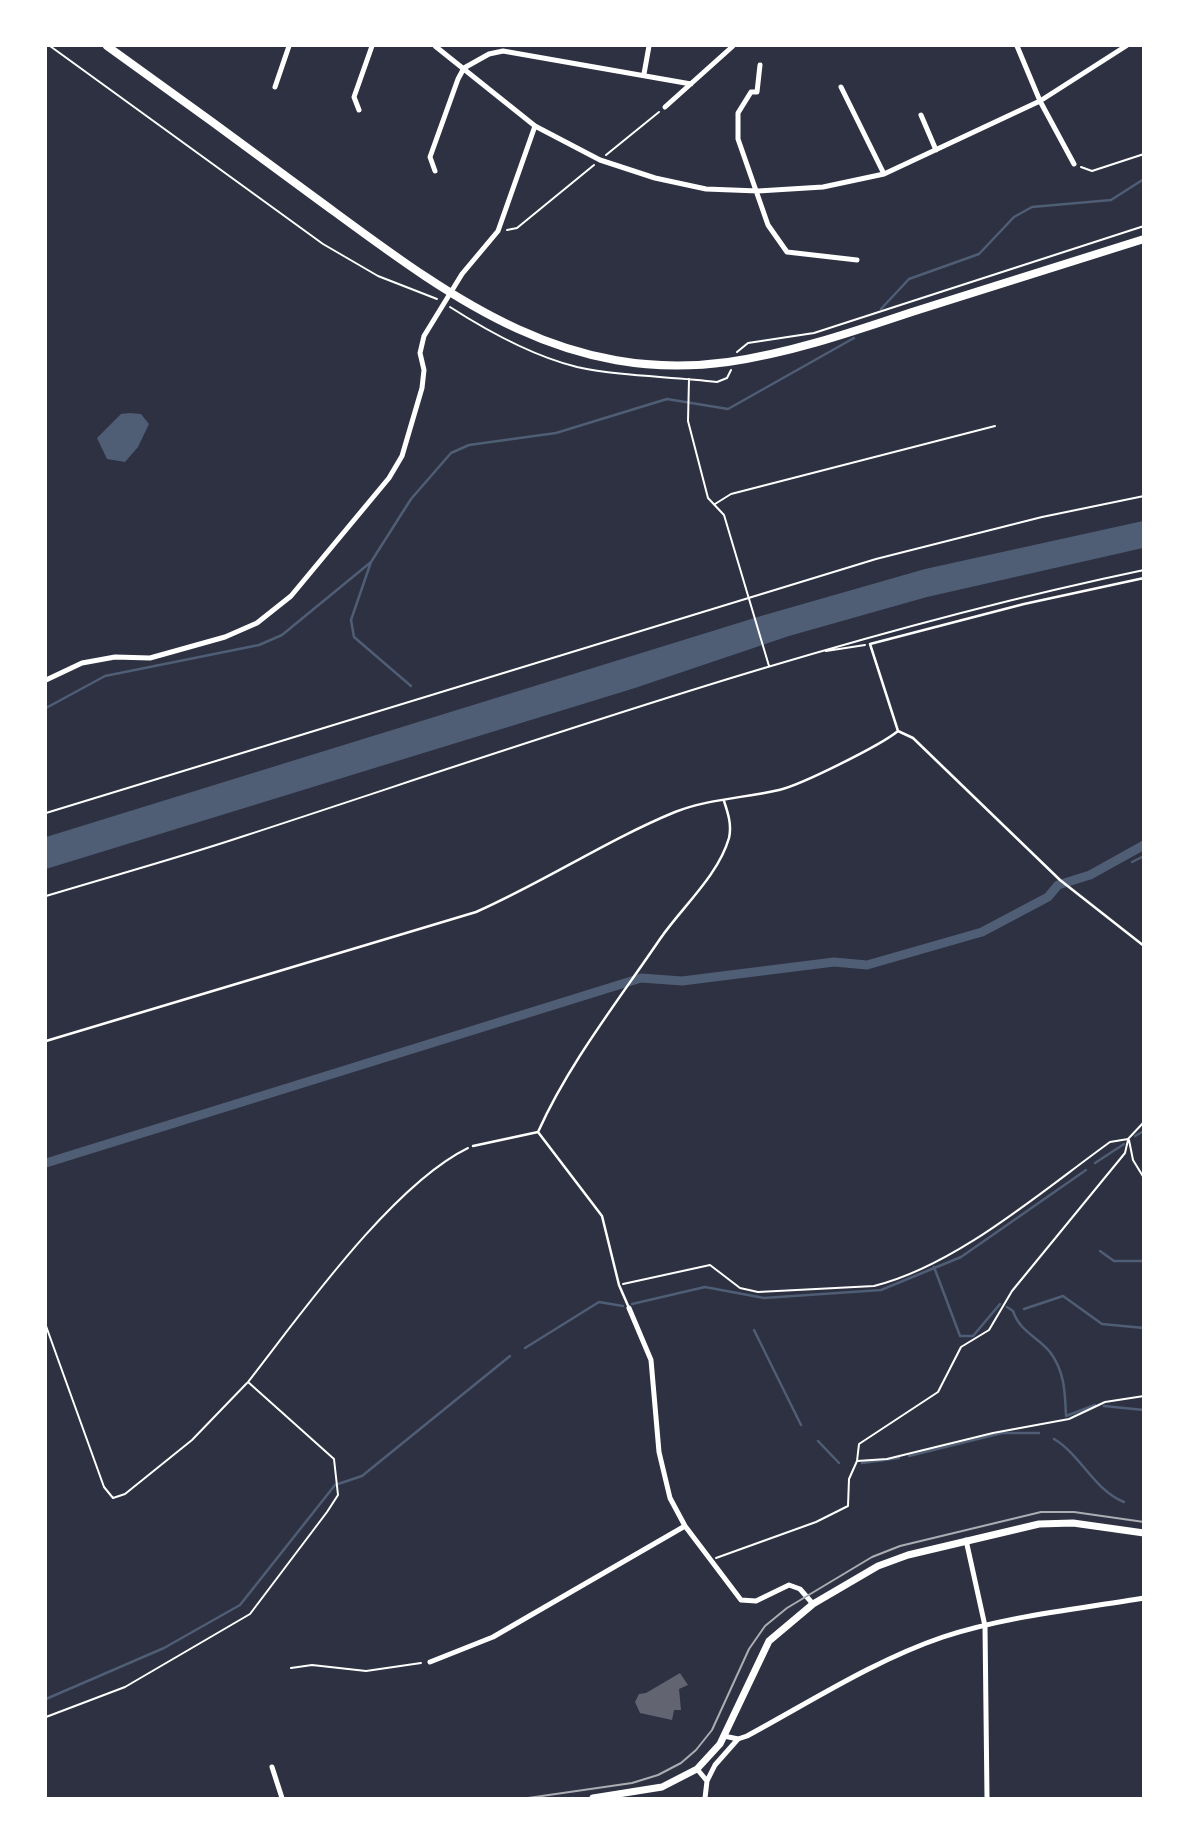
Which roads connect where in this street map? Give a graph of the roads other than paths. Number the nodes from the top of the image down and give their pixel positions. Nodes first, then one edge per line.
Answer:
1 (107, 46) edge
2 (289, 46) edge
3 (372, 46) edge
4 (435, 46) edge
5 (490, 46) edge
6 (649, 46) edge
7 (733, 46) edge
8 (1017, 46) edge
9 (1126, 46) edge
10 (489, 54) junction
11 (760, 65) dead end
12 (464, 68) junction
13 (644, 74) junction
14 (691, 84) junction
15 (275, 87) dead end
16 (841, 87) dead end
17 (1040, 102) junction
18 (665, 107) road end
19 (359, 110) dead end
20 (921, 115) dead end
21 (535, 126) junction
22 (936, 150) junction
23 (1074, 164) road end
24 (435, 171) dead end
25 (884, 174) junction
26 (758, 191) junction
27 (1143, 239) edge
28 (857, 260) dead end
29 (1143, 578) edge
30 (46, 680) edge
31 (898, 731) junction
32 (724, 801) junction
33 (1143, 946) edge
34 (46, 1041) edge
35 (538, 1132) junction
36 (472, 1146) road end
37 (629, 1308) joint
38 (685, 1527) junction
39 (1143, 1533) edge
40 (966, 1540) junction
41 (1143, 1598) edge
42 (813, 1604) junction
43 (985, 1626) junction
44 (430, 1661) road end
45 (724, 1736) junction
46 (738, 1739) junction
47 (272, 1767) dead end
48 (697, 1769) junction
49 (707, 1781) junction
50 (282, 1798) edge
51 (593, 1798) edge
52 (705, 1798) edge
53 (987, 1798) edge

1 - 27 main road
2 - 15 street
3 - 19 street
4 - 12 street
5 - 10 street
6 - 13 street
7 - 14 street
8 - 17 street
9 - 17 street
10 - 12 street
10 - 13 street
11 - 26 street
12 - 21 street
12 - 24 street
13 - 14 street
14 - 18 street
16 - 25 street
17 - 22 street
17 - 23 street
20 - 22 street
21 - 26 street
21 - 30 street
22 - 25 street
25 - 26 street
26 - 28 street
29 - 31 lane
31 - 32 lane
31 - 33 lane
32 - 34 lane
32 - 35 lane
35 - 36 lane
35 - 37 lane
37 - 38 street
38 - 42 street
38 - 44 street
39 - 40 main road
40 - 42 main road
40 - 43 street
41 - 43 street
42 - 45 main road
43 - 46 street
43 - 53 street
45 - 46 street
45 - 48 main road
46 - 49 street
47 - 50 street
48 - 49 street
48 - 51 main road
49 - 52 street

